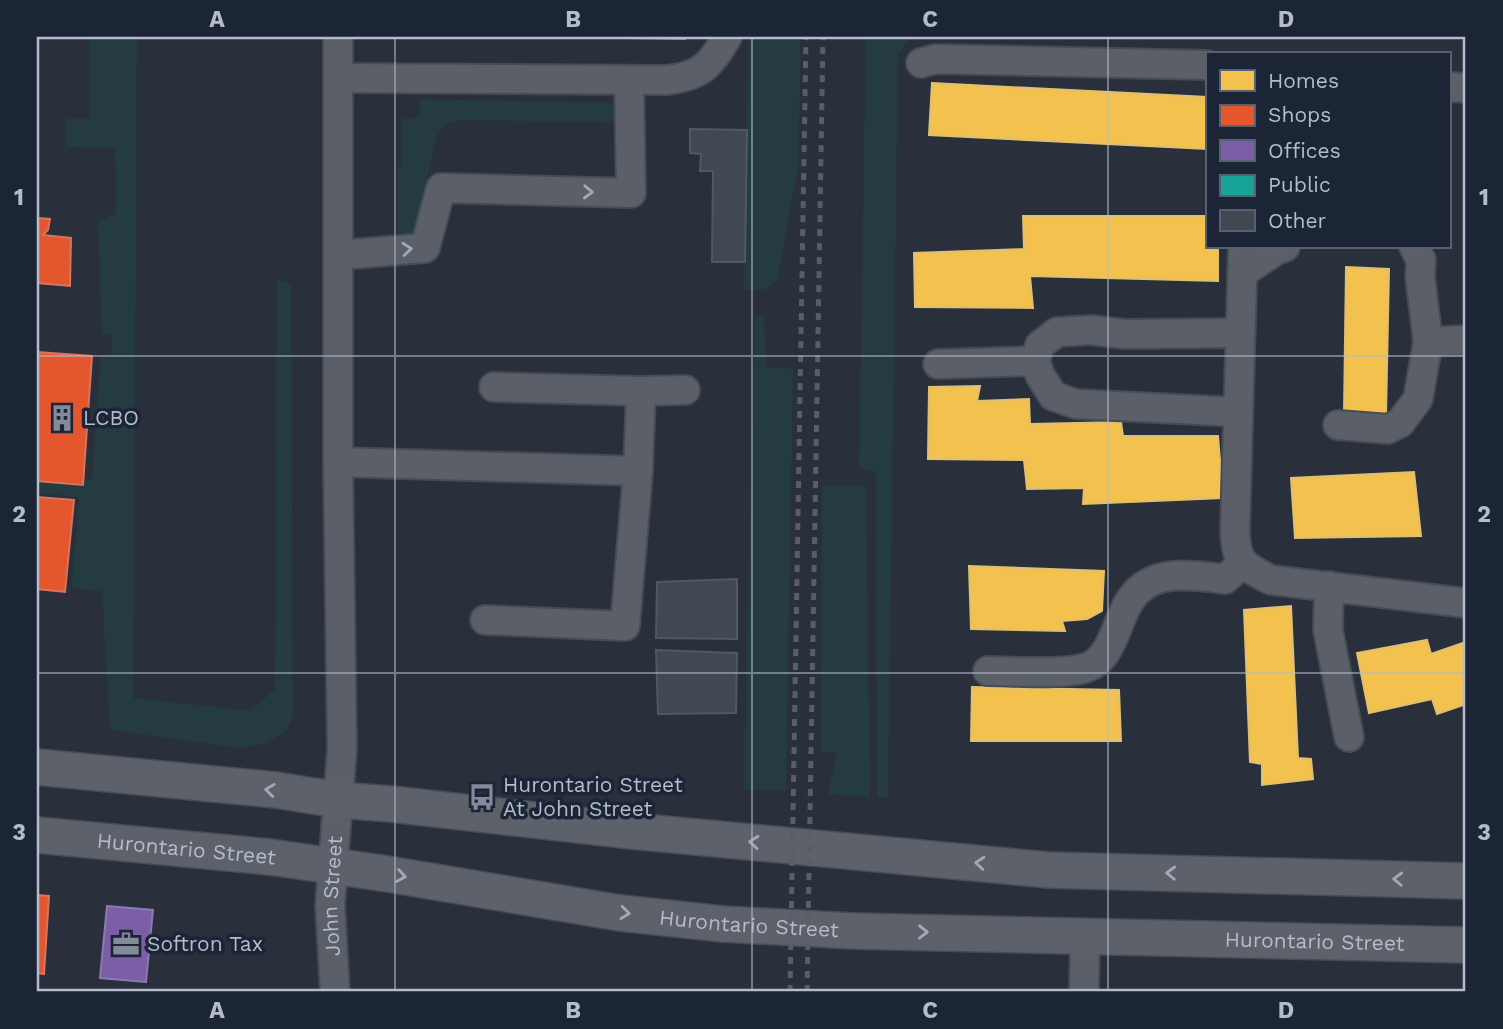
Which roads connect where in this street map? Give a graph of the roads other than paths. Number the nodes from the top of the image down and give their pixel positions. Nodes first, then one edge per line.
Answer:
1 (338, 37) edge
2 (727, 37) edge
3 (921, 63) dead end
4 (1206, 65) edge
5 (338, 78) junction
6 (629, 80) junction
7 (1282, 248) edge
8 (1415, 248) edge
9 (339, 255) junction
10 (1242, 260) edge
11 (1240, 333) junction
12 (1466, 340) edge
13 (1428, 342) junction
14 (1035, 361) junction
15 (938, 365) dead end
16 (494, 387) dead end
17 (685, 390) dead end
18 (641, 391) junction
19 (1238, 412) junction
20 (1338, 425) dead end
21 (338, 463) junction
22 (638, 471) junction
23 (1243, 563) junction
24 (1329, 586) junction
25 (1466, 603) edge
26 (485, 620) dead end
27 (988, 671) dead end
28 (1349, 737) dead end
29 (37, 767) edge
30 (338, 800) junction
31 (37, 835) edge
32 (333, 866) junction
33 (1466, 881) edge
34 (1085, 935) junction
35 (1466, 945) edge
36 (335, 992) edge
37 (1084, 992) edge

1 - 5 street, John Street
2 - 6 street
3 - 4 street
5 - 6 street
5 - 9 street, John Street
9 -> 6 street
7 - 10 street
8 - 13 street
9 - 21 street, John Street
10 - 11 street
11 - 14 street
11 - 19 street
12 - 13 street
13 - 20 street
14 - 15 street
14 - 19 street
16 - 18 street
17 - 18 street
18 - 22 street
19 - 23 street
21 - 22 street
21 - 30 street, John Street
22 - 26 street
23 - 24 street
23 - 27 street
24 - 25 street
24 - 28 street
30 -> 29 main road
30 - 32 street, John Street
33 -> 30 main road
31 - 32 main road, Hurontario Street
32 -> 34 main road, Hurontario Street
32 - 36 street, John Street
34 - 35 main road, Hurontario Street
34 - 37 street

